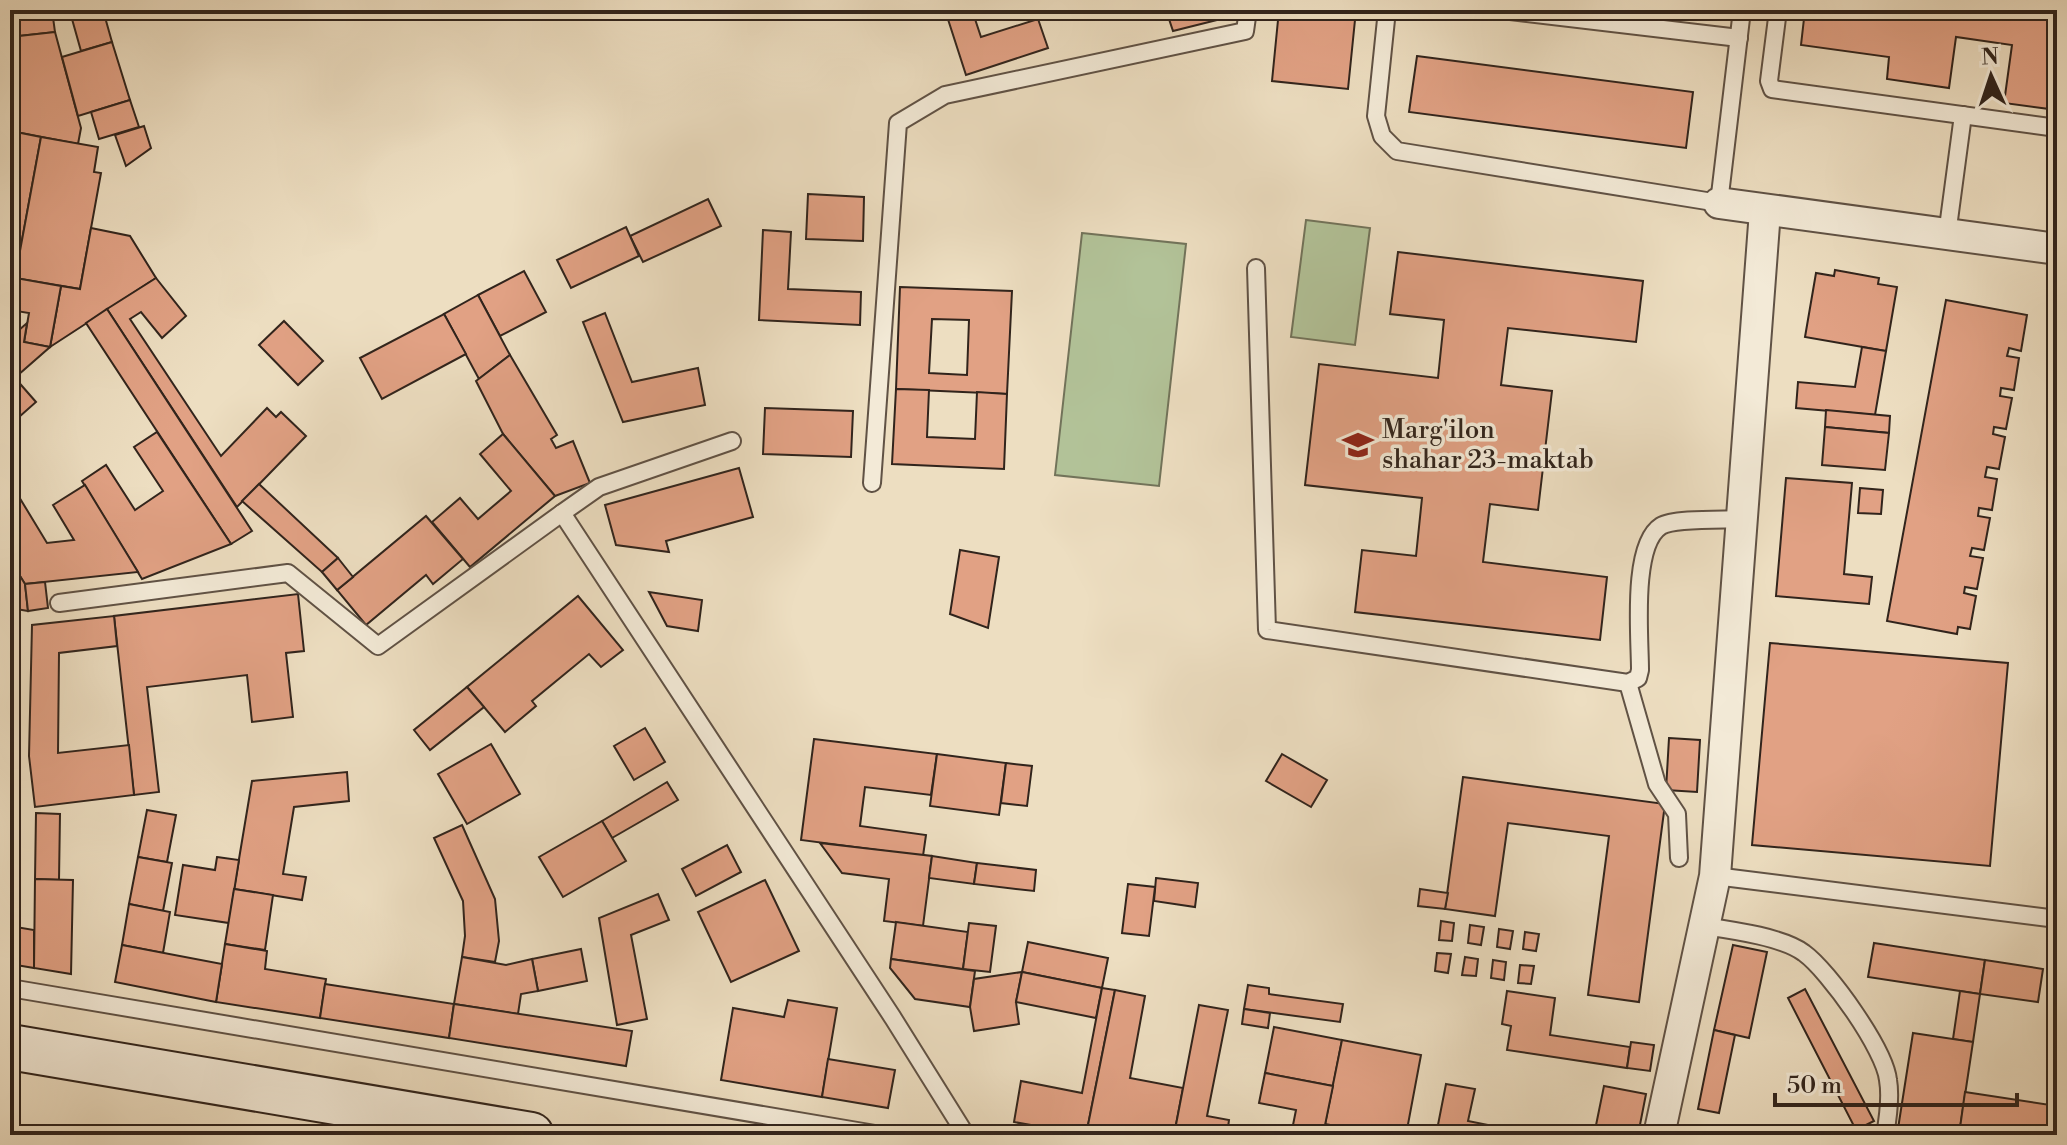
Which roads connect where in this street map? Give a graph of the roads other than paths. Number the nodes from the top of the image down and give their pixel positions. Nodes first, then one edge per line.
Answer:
1 (1248, 10) edge
2 (1387, 10) edge
3 (1502, 10) edge
4 (1742, 10) edge
5 (1778, 10) edge
6 (1739, 38) junction
7 (1963, 115) junction
8 (2057, 128) edge
9 (1719, 203) junction
10 (1765, 211) junction
11 (1947, 235) junction
12 (2057, 249) edge
13 (1256, 268) dead end
14 (732, 441) dead end
15 (872, 483) dead end
16 (562, 513) junction
17 (1742, 519) junction
18 (59, 603) dead end
19 (1628, 683) junction
20 (1679, 858) dead end
21 (1715, 876) junction
22 (2057, 919) edge
23 (1704, 926) junction
24 (10, 988) edge
25 (10, 1047) edge
26 (10, 1134) edge
27 (18, 1135) edge
28 (531, 1135) edge
29 (881, 1135) edge
30 (966, 1135) edge
31 (1659, 1135) edge
32 (1885, 1135) edge

1 - 15 lane
2 - 9 lane
3 - 6 lane
4 - 6 lane
5 - 7 lane
6 - 9 lane
7 - 8 lane
7 - 11 lane
9 - 10 street
10 - 11 street
10 - 17 street
11 - 12 street
13 - 19 lane
14 - 16 lane
16 - 18 lane
16 - 30 lane
17 - 19 lane
17 - 21 street
19 - 20 lane
21 - 22 lane
21 - 23 street
23 - 31 street
23 - 32 lane
24 - 29 lane
25 - 28 main road
26 - 27 lane

